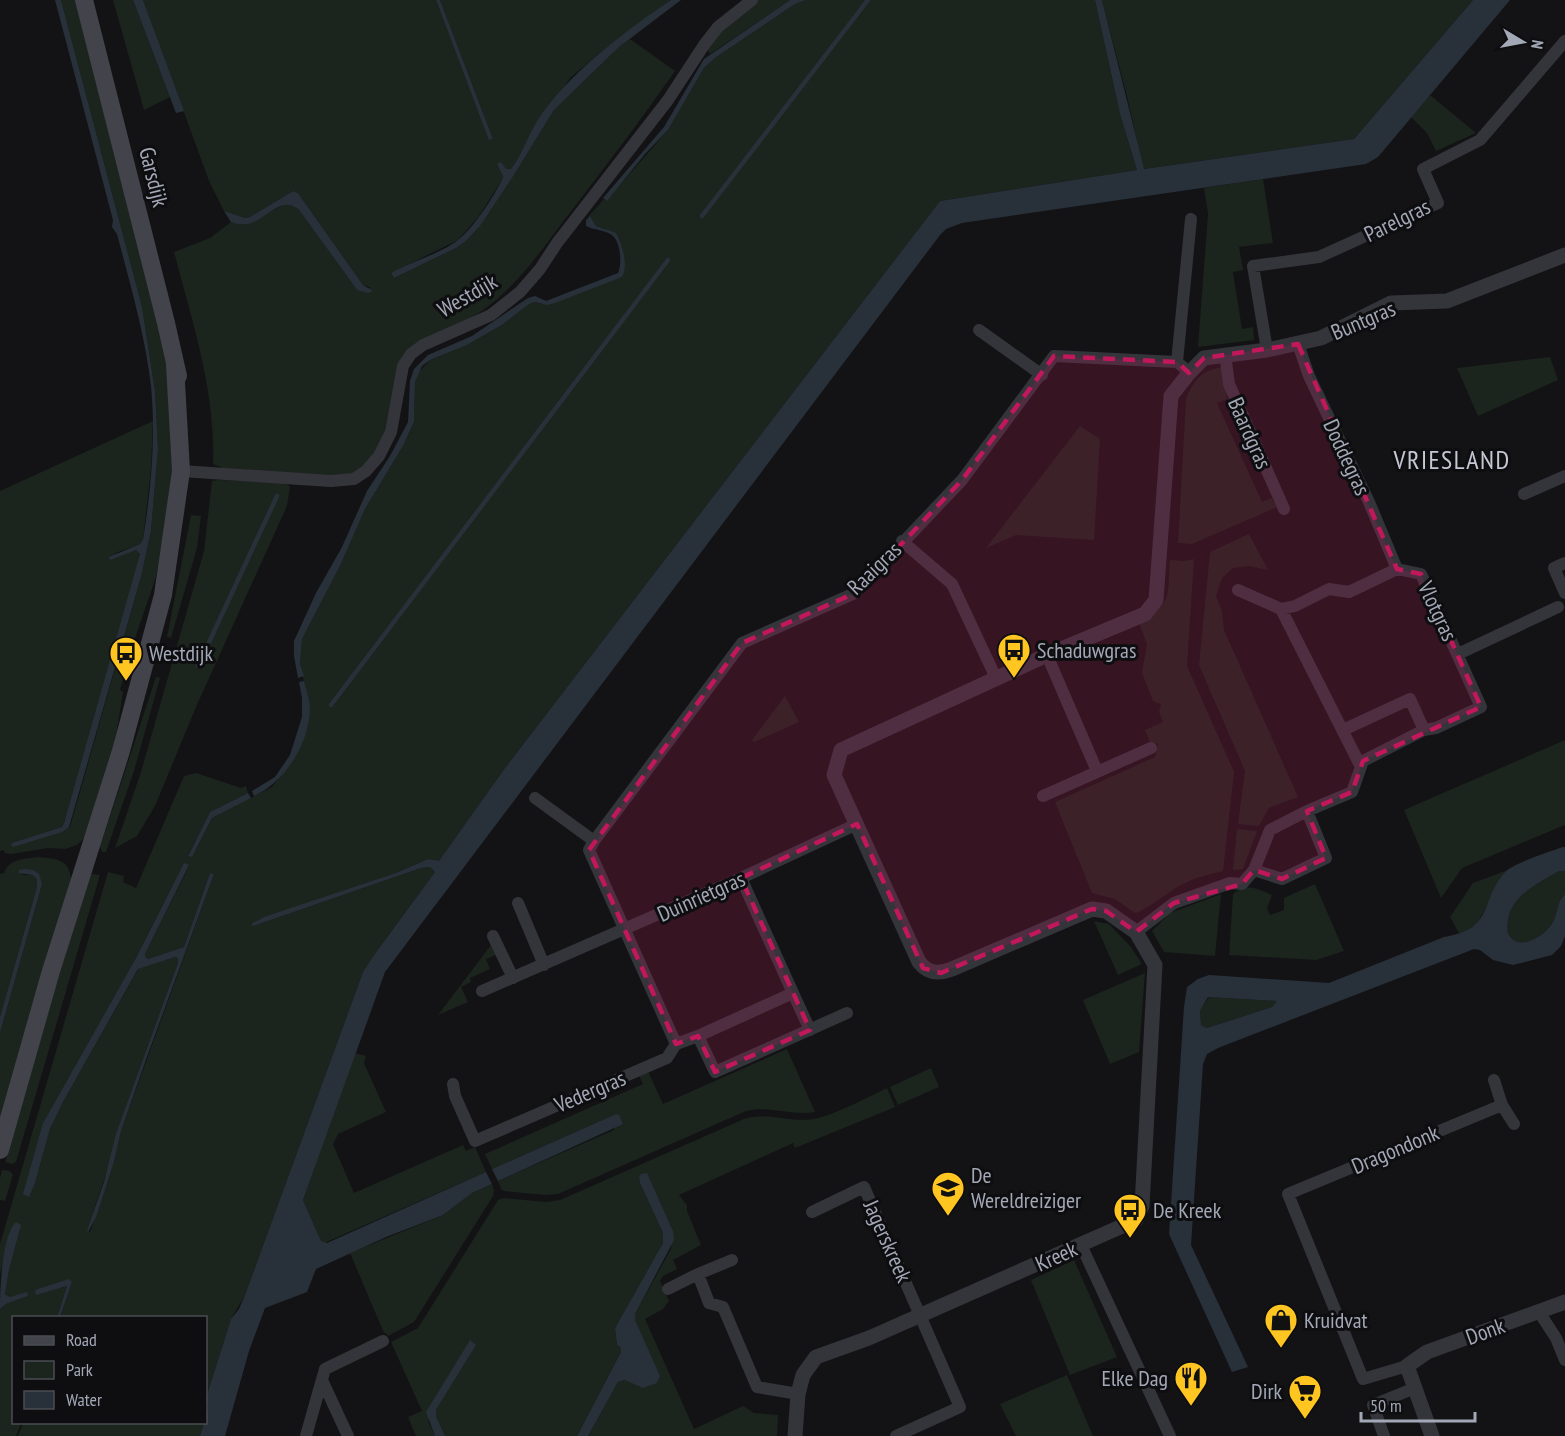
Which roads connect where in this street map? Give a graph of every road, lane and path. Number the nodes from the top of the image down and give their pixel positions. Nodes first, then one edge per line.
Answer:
1 (84, 0) edge
2 (752, 0) edge
3 (1565, 41) edge
4 (1191, 219) dead end
5 (1565, 255) edge
6 (979, 330) dead end
7 (1298, 344) junction
8 (1267, 350) junction
9 (1225, 354) junction
10 (1177, 362) junction
11 (1189, 373) junction
12 (1042, 375) junction
13 (185, 471) junction
14 (1565, 476) edge
15 (1524, 494) dead end
16 (1284, 509) dead end
17 (902, 541) junction
18 (1565, 563) edge
19 (1397, 569) junction
20 (1238, 590) dead end
21 (1565, 593) edge
22 (1558, 607) dead end
23 (1281, 609) junction
24 (1047, 654) junction
25 (1458, 654) junction
26 (996, 678) junction
27 (1343, 730) junction
28 (1424, 730) junction
29 (1151, 748) dead end
30 (1363, 761) junction
31 (1097, 771) junction
32 (1043, 796) dead end
33 (535, 798) dead end
34 (1306, 812) junction
35 (857, 824) junction
36 (594, 841) junction
37 (1254, 870) junction
38 (741, 878) junction
39 (518, 903) dead end
40 (625, 929) junction
41 (1136, 932) junction
42 (494, 936) dead end
43 (544, 965) junction
44 (513, 978) junction
45 (482, 991) dead end
46 (793, 993) junction
47 (847, 1014) dead end
48 (810, 1030) junction
49 (698, 1036) junction
50 (676, 1044) junction
51 (1494, 1080) dead end
52 (453, 1084) dead end
53 (1502, 1105) junction
54 (1514, 1124) dead end
55 (0, 1150) edge
56 (812, 1212) dead end
57 (1081, 1245) junction
58 (732, 1260) dead end
59 (698, 1274) junction
60 (668, 1289) dead end
61 (1565, 1302) edge
62 (1539, 1312) junction
63 (921, 1315) junction
64 (383, 1341) dead end
65 (1565, 1360) edge
66 (1407, 1366) junction
67 (322, 1380) junction
68 (1415, 1388) junction
69 (798, 1394) junction
70 (306, 1436) edge
71 (348, 1436) edge
72 (795, 1436) edge
73 (896, 1436) edge
74 (1170, 1436) edge
75 (1384, 1436) edge
76 (1432, 1436) edge

1 - 13 main road, Garsdijk
2 - 13 street, Westdijk
3 - 8 street, Parelgras
4 - 10 street
5 - 7 street, Buntgras
6 - 12 street
7 - 8 street, Buntgras
7 - 19 street, Doddegras
8 - 9 street, Buntgras
9 - 11 street
9 - 16 street, Baardgras
10 - 11 street
10 - 12 street, Raaigras
11 - 24 street
12 - 17 street, Raaigras
13 - 55 main road
14 - 15 street
17 - 26 street
17 - 36 street, Raaigras
18 - 21 street
19 - 23 street, Vlotgras
19 - 25 street, Vlotgras
20 - 23 street
22 - 25 street, Vlotgras
23 - 27 street
24 - 26 street
24 - 31 street
25 - 28 street, Vlotgras
26 - 35 street
27 - 28 street
27 - 30 street
28 - 30 street, Vlotgras
29 - 31 street
30 - 34 street
31 - 32 street
33 - 36 street
34 - 37 street
34 - 37 street
35 - 38 street, Duinrietgras
35 - 41 street
36 - 40 street
37 - 41 street
38 - 40 street, Duinrietgras
38 - 46 street
39 - 43 street
40 - 43 street, Duinrietgras
40 - 50 street
41 - 57 street, Kreek
42 - 44 street
43 - 44 street, Duinrietgras
44 - 45 street, Duinrietgras
46 - 48 street
46 - 49 street, Vedergras
47 - 48 street
48 - 49 street
49 - 50 street, Vedergras
50 - 52 street, Vedergras
51 - 53 street
53 - 54 street
53 - 66 street, Dragondonk
56 - 63 street, Jagerskreek
57 - 63 street, Kreek
57 - 74 street
58 - 59 street
59 - 60 street
59 - 69 street
61 - 62 street, Donk
62 - 65 street
62 - 66 street, Donk
63 - 69 street, Kreek
63 - 73 street
64 - 67 street
66 - 68 street
67 - 70 street
67 - 71 street
68 - 75 street
68 - 76 street
69 - 72 street, Kreek

